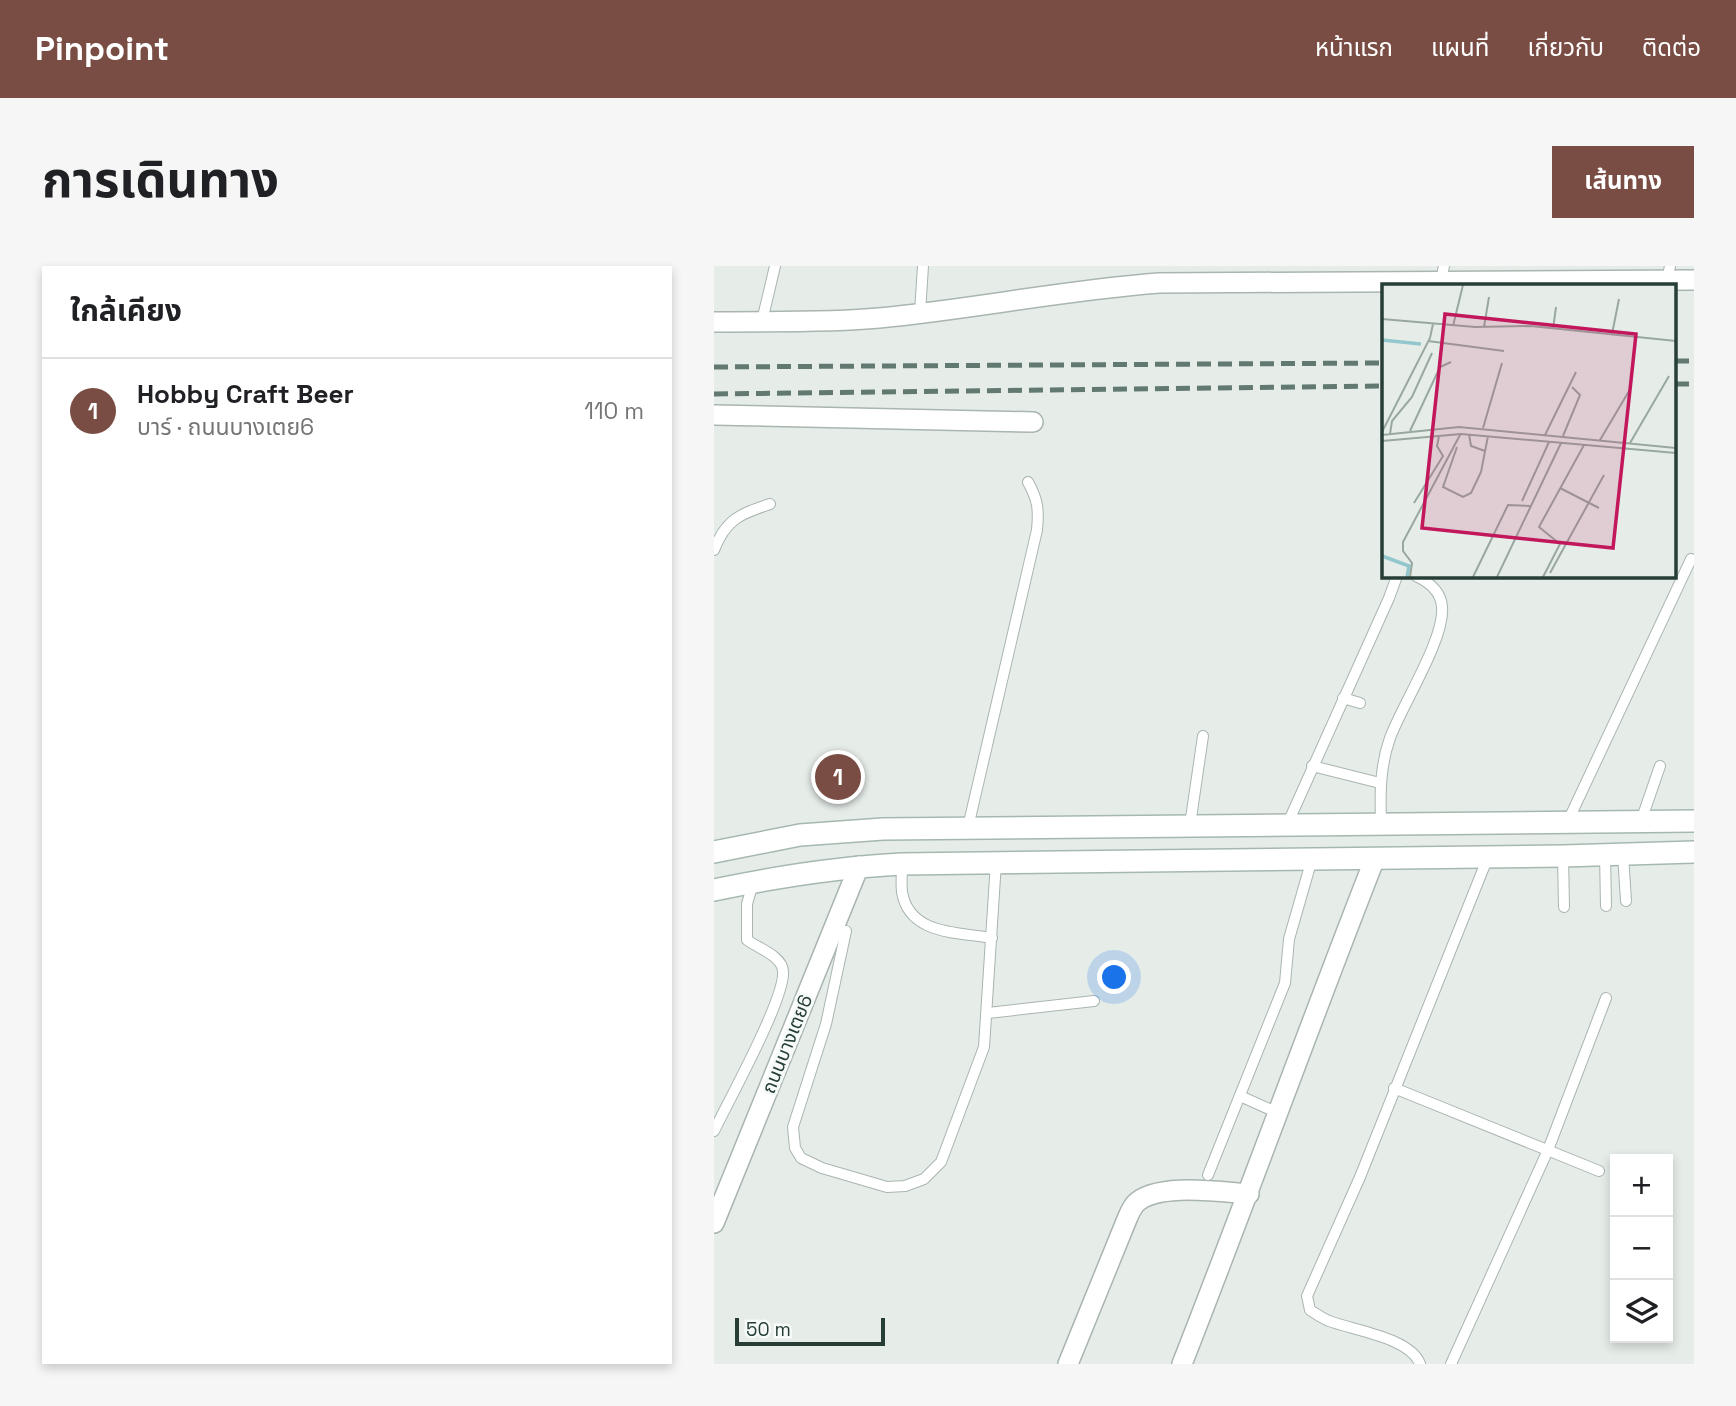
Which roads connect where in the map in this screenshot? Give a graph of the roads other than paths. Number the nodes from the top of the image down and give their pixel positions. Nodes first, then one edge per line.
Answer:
1 (775, 266) edge
2 (923, 266) edge
3 (1443, 273) edge
4 (1575, 273) edge
5 (1669, 273) edge
6 (1694, 280) edge
7 (920, 313) junction
8 (762, 321) junction
9 (714, 322) edge
10 (714, 415) edge
11 (1033, 422) dead end
12 (1028, 482) dead end
13 (770, 504) dead end
14 (714, 550) edge
15 (1690, 559) dead end
16 (1395, 578) edge
17 (1420, 578) edge
18 (1343, 698) junction
19 (1360, 703) dead end
20 (1388, 712) dead end
21 (1400, 716) junction
22 (1203, 736) dead end
23 (1312, 765) junction
24 (1660, 766) dead end
25 (1380, 783) junction
26 (1641, 821) junction
27 (1694, 821) edge
28 (1567, 822) junction
29 (1381, 823) junction
30 (1287, 825) junction
31 (968, 827) junction
32 (1189, 827) junction
33 (714, 852) edge
34 (1694, 852) edge
35 (1614, 854) junction
36 (1489, 856) junction
37 (1563, 856) junction
38 (1375, 858) junction
39 (1312, 859) junction
40 (996, 862) junction
41 (902, 864) junction
42 (859, 866) junction
43 (753, 882) junction
44 (714, 890) edge
45 (1626, 901) dead end
46 (1605, 906) dead end
47 (1564, 907) dead end
48 (846, 931) dead end
49 (992, 938) junction
50 (1606, 998) dead end
51 (1094, 1001) dead end
52 (988, 1013) junction
53 (1394, 1088) junction
54 (1240, 1096) junction
55 (1278, 1113) junction
56 (714, 1131) edge
57 (1548, 1150) junction
58 (1599, 1171) dead end
59 (1208, 1175) dead end
60 (1249, 1194) junction
61 (714, 1223) edge
62 (1068, 1364) edge
63 (1182, 1364) edge
64 (1420, 1364) edge
65 (1451, 1364) edge

1 - 8 lane
2 - 7 lane
3 - 4 street
3 - 7 street
4 - 5 street
5 - 6 street
7 - 8 street
8 - 9 street
10 - 11 street
12 - 31 lane
13 - 14 lane
15 - 28 lane
16 - 18 lane
17 - 21 lane
18 - 19 lane
18 - 23 lane
20 - 21 lane
21 - 25 lane
22 - 32 lane
23 - 25 lane
23 - 30 lane
24 - 26 lane
25 - 29 lane
26 - 27 main road
26 - 28 main road
28 - 29 main road
29 - 30 main road
30 - 32 main road
31 - 32 main road
31 - 33 main road
34 - 35 main road
35 - 37 main road
35 - 45 lane
35 - 46 lane
36 - 37 main road
36 - 38 main road
36 - 53 lane
37 - 47 lane
38 - 39 main road
38 - 55 street
39 - 40 main road
39 - 54 lane
40 - 41 main road
40 - 49 lane
41 - 42 main road
41 - 49 lane
42 - 43 main road
42 - 61 street, ถนนบางเตย6
43 - 44 main road
43 - 56 lane
48 - 52 lane
49 - 52 lane
50 - 57 lane
51 - 52 lane
53 - 57 lane
53 - 64 lane
54 - 55 lane
54 - 59 lane
55 - 60 street
57 - 58 lane
57 - 65 lane
60 - 62 street
60 - 63 street

